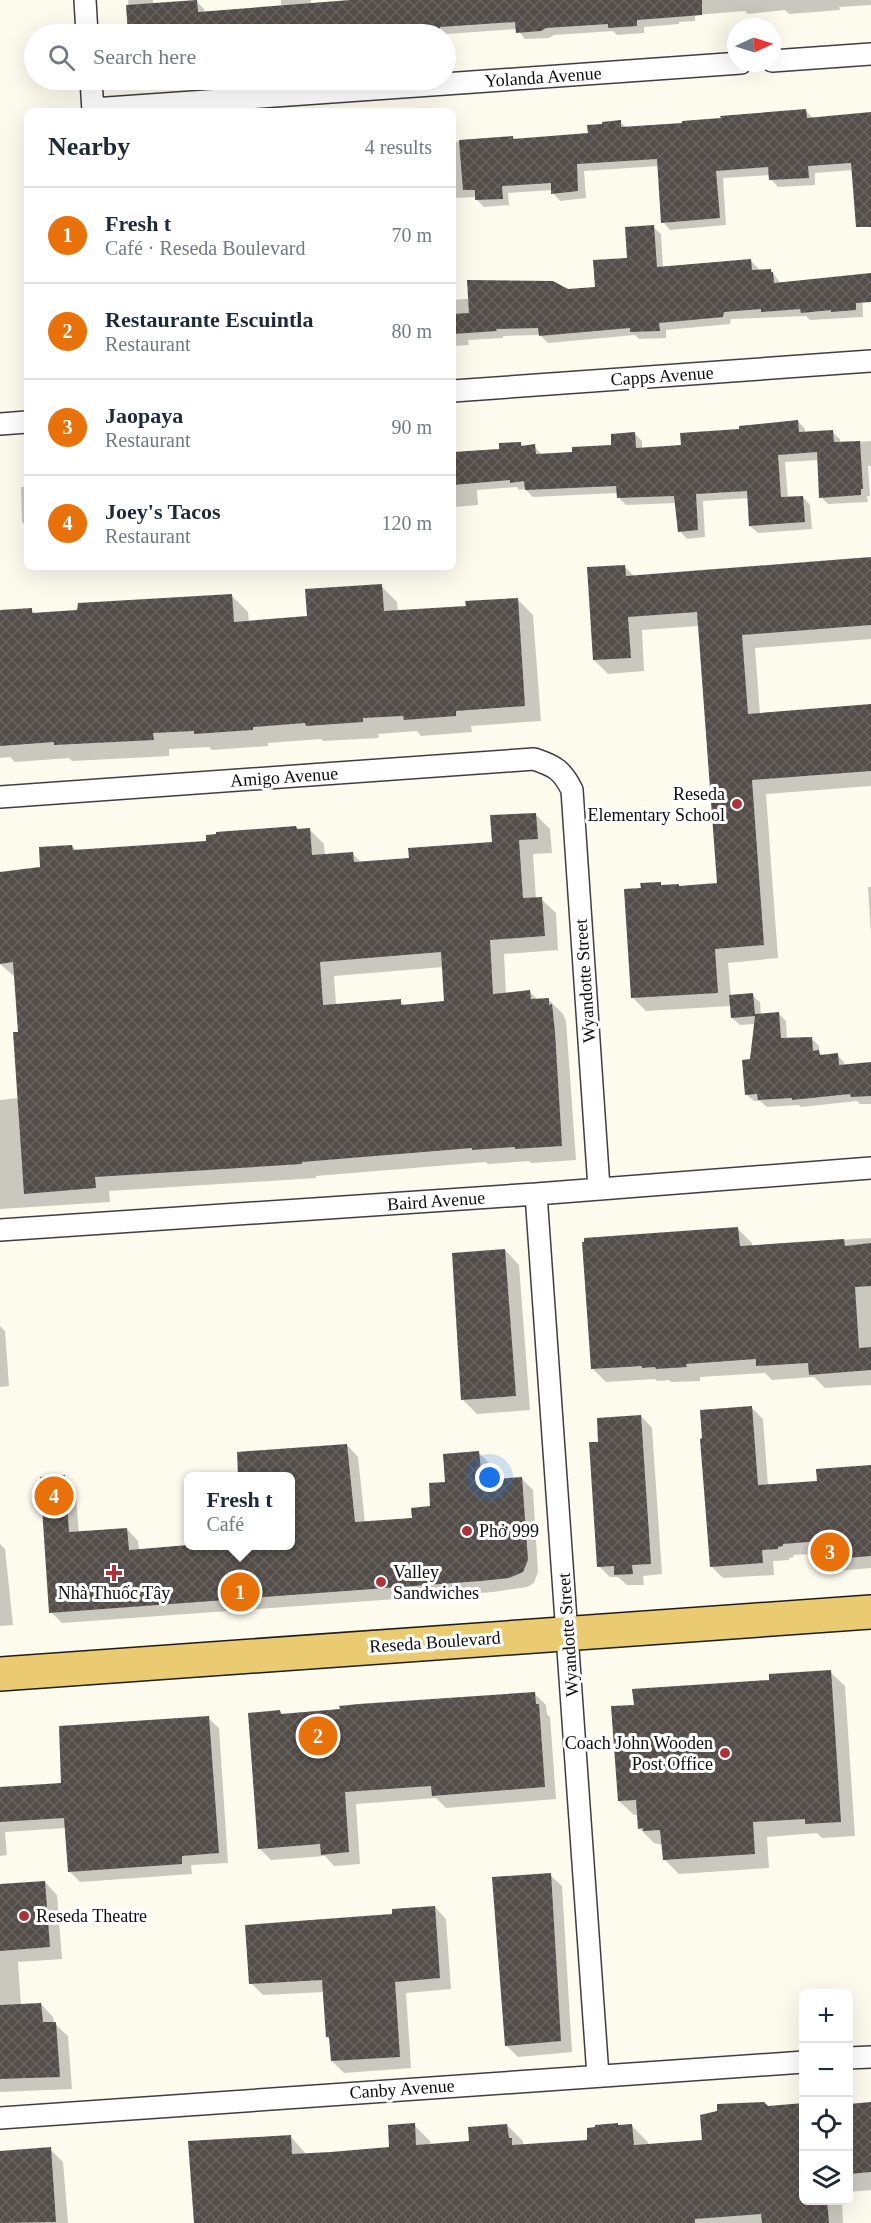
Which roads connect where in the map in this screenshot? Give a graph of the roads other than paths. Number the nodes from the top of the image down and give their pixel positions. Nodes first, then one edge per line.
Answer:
1 (85, 0) edge
2 (86, 24) edge
3 (871, 54) edge
4 (781, 60) edge
5 (727, 64) edge
6 (456, 84) edge
7 (92, 90) edge
8 (369, 90) edge
9 (93, 108) edge
10 (121, 108) edge
11 (871, 362) edge
12 (456, 391) edge
13 (24, 422) edge
14 (0, 424) edge
15 (564, 775) joint
16 (0, 797) edge
17 (871, 1168) edge
18 (600, 1188) junction
19 (536, 1194) junction
20 (0, 1230) edge
21 (871, 1612) edge
22 (568, 1632) junction
23 (0, 1674) edge
24 (871, 2057) edge
25 (853, 2058) edge
26 (799, 2062) edge
27 (598, 2076) junction
28 (0, 2118) edge

1 - 2 street
3 - 4 street
5 - 6 street, Yolanda Avenue
7 - 9 street
8 - 10 street, Yolanda Avenue
11 - 12 street, Capps Avenue
13 - 14 street
15 - 16 street, Amigo Avenue
15 - 18 street, Wyandotte Street
17 - 18 street, Baird Avenue
18 - 19 street, Baird Avenue
19 - 20 street, Baird Avenue
19 - 22 street, Wyandotte Street
21 - 22 main road, Reseda Boulevard
22 - 23 main road, Reseda Boulevard
22 - 27 street, Wyandotte Street
24 - 25 street
26 - 27 street, Canby Avenue
27 - 28 street, Canby Avenue

